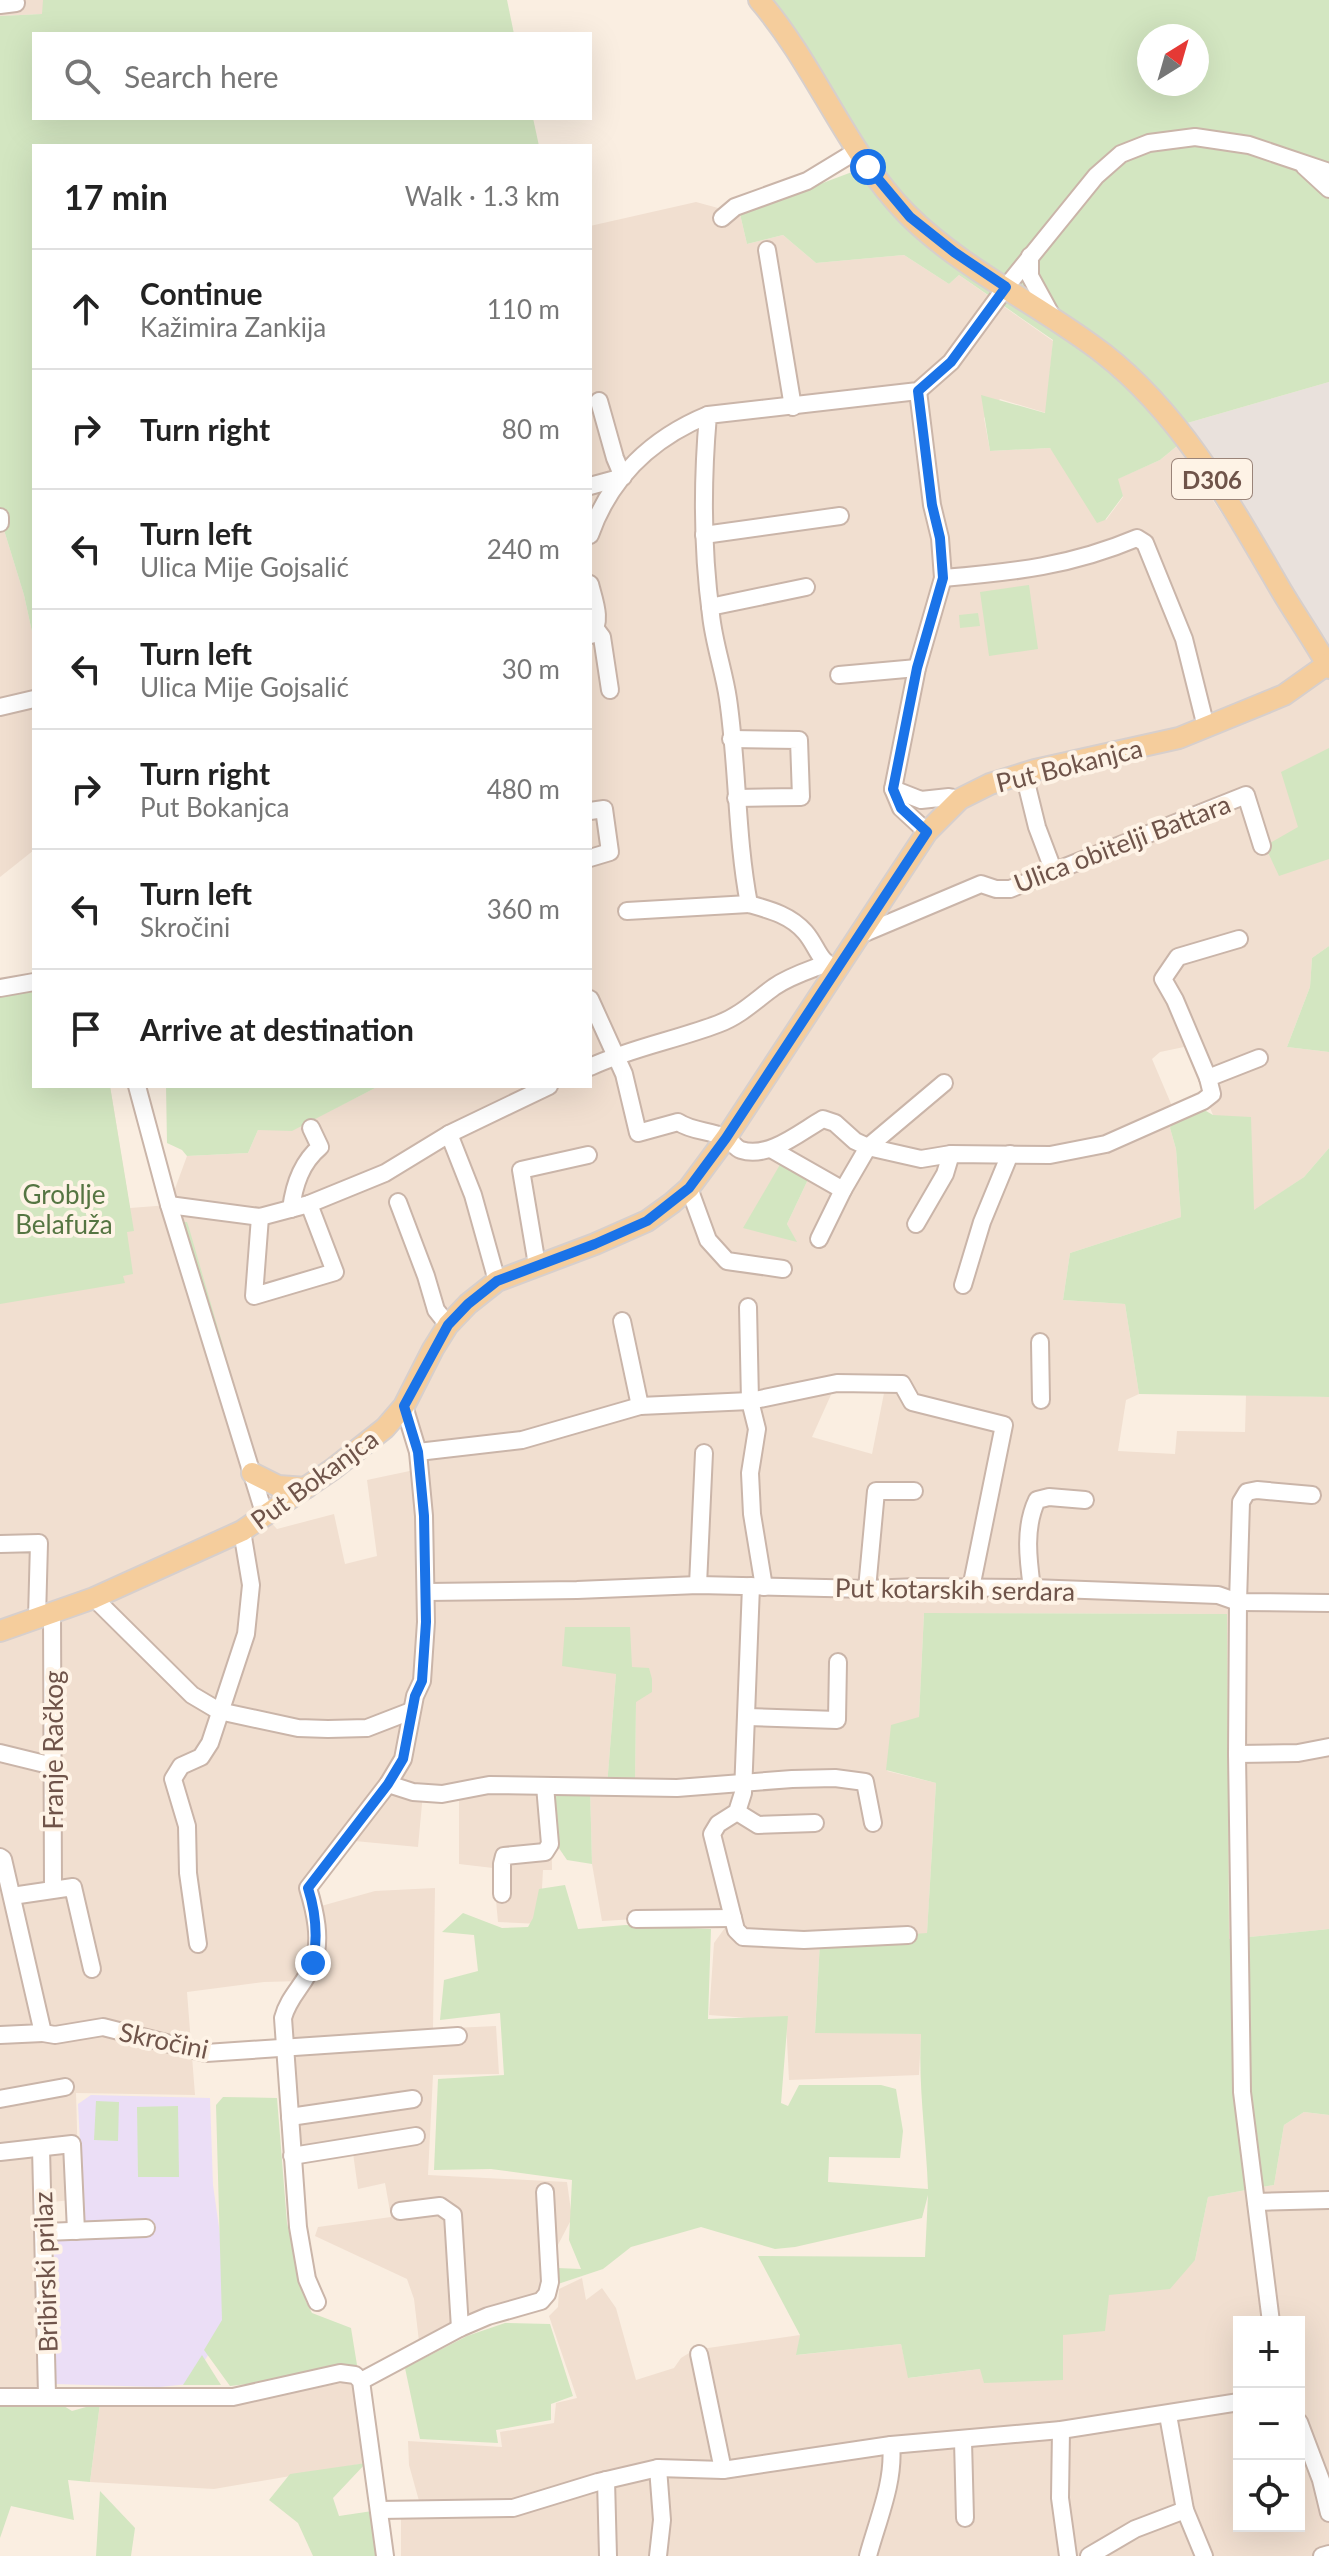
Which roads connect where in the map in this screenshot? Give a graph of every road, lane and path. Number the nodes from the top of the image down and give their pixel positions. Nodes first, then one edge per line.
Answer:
1 (759, 0) edge
2 (769, 0) edge
3 (779, 24) junction
4 (858, 150) junction
5 (1329, 157) edge
6 (1300, 163) junction
7 (1329, 172) edge
8 (1329, 189) edge
9 (722, 218) dead end
10 (767, 250) dead end
11 (1030, 256) junction
12 (1006, 287) junction
13 (1053, 318) junction
14 (918, 391) junction
15 (599, 401) dead end
16 (793, 407) junction
17 (708, 415) junction
18 (623, 477) junction
19 (592, 485) edge
20 (840, 516) dead end
21 (0, 517) edge
22 (0, 523) edge
23 (592, 526) edge
24 (704, 535) junction
25 (943, 578) junction
26 (806, 587) dead end
27 (592, 593) edge
28 (710, 607) junction
29 (593, 633) edge
30 (1328, 665) edge
31 (917, 668) junction
32 (839, 675) dead end
33 (610, 690) dead end
34 (32, 699) edge
35 (0, 707) edge
36 (1206, 727) junction
37 (731, 739) junction
38 (1024, 774) junction
39 (893, 789) junction
40 (736, 798) junction
41 (960, 799) junction
42 (592, 811) edge
43 (927, 832) junction
44 (1262, 846) dead end
45 (592, 857) edge
46 (1054, 872) junction
47 (749, 904) junction
48 (627, 911) dead end
49 (860, 935) junction
50 (1239, 939) dead end
51 (831, 967) junction
52 (32, 982) edge
53 (0, 988) edge
54 (592, 1003) edge
55 (615, 1055) junction
56 (1259, 1058) dead end
57 (592, 1066) edge
58 (1208, 1078) junction
59 (944, 1083) dead end
60 (138, 1088) edge
61 (545, 1088) edge
62 (311, 1128) dead end
63 (449, 1134) junction
64 (726, 1138) junction
65 (868, 1147) junction
66 (771, 1149) junction
67 (951, 1154) junction
68 (1010, 1154) junction
69 (588, 1155) dead end
70 (689, 1188) junction
71 (843, 1190) junction
72 (398, 1202) dead end
73 (309, 1204) junction
74 (178, 1206) junction
75 (291, 1209) junction
76 (260, 1217) junction
77 (916, 1224) dead end
78 (819, 1239) dead end
79 (537, 1265) junction
80 (783, 1269) dead end
81 (497, 1281) junction
82 (963, 1285) dead end
83 (748, 1307) dead end
84 (622, 1321) dead end
85 (448, 1325) junction
86 (1040, 1342) dead end
87 (1041, 1400) dead end
88 (750, 1401) junction
89 (404, 1406) junction
90 (640, 1406) junction
91 (418, 1452) junction
92 (704, 1453) dead end
93 (252, 1473) junction
94 (306, 1488) junction
95 (914, 1491) dead end
96 (1312, 1495) dead end
97 (1085, 1500) dead end
98 (265, 1516) junction
99 (242, 1531) junction
100 (0, 1544) edge
101 (698, 1585) junction
102 (758, 1586) junction
103 (971, 1588) junction
104 (1032, 1588) junction
105 (867, 1589) junction
106 (426, 1592) junction
107 (94, 1598) junction
108 (1238, 1602) junction
109 (1329, 1603) edge
110 (45, 1615) junction
111 (0, 1631) edge
112 (838, 1662) dead end
113 (219, 1711) junction
114 (411, 1711) junction
115 (747, 1717) junction
116 (1329, 1747) edge
117 (0, 1753) edge
118 (1237, 1754) junction
119 (53, 1766) junction
120 (742, 1782) junction
121 (388, 1784) junction
122 (545, 1786) junction
123 (737, 1812) junction
124 (815, 1823) dead end
125 (873, 1823) dead end
126 (0, 1857) edge
127 (53, 1888) junction
128 (502, 1894) dead end
129 (12, 1896) junction
130 (733, 1918) junction
131 (636, 1919) dead end
132 (908, 1935) dead end
133 (198, 1944) dead end
134 (92, 1969) dead end
135 (43, 2033) junction
136 (0, 2035) edge
137 (458, 2036) dead end
138 (286, 2048) junction
139 (65, 2087) dead end
140 (0, 2099) edge
141 (413, 2099) dead end
142 (290, 2117) junction
143 (416, 2136) dead end
144 (41, 2148) junction
145 (0, 2152) edge
146 (292, 2156) junction
147 (545, 2192) dead end
148 (1256, 2199) junction
149 (1329, 2200) edge
150 (400, 2211) dead end
151 (146, 2228) dead end
152 (76, 2231) junction
153 (45, 2232) junction
154 (317, 2302) dead end
155 (1270, 2316) edge
156 (460, 2328) junction
157 (699, 2354) dead end
158 (361, 2381) junction
159 (47, 2395) junction
160 (0, 2397) edge
161 (1233, 2403) edge
162 (1168, 2415) junction
163 (1061, 2430) junction
164 (1305, 2438) edge
165 (963, 2441) junction
166 (891, 2445) junction
167 (658, 2468) junction
168 (723, 2470) junction
169 (606, 2480) junction
170 (379, 2510) junction
171 (1185, 2510) junction
172 (1329, 2513) edge
173 (965, 2518) dead end
174 (1329, 2554) edge
175 (385, 2556) edge
176 (608, 2556) edge
177 (658, 2556) edge
178 (868, 2556) edge
179 (1068, 2556) edge
180 (1089, 2556) edge
181 (1204, 2556) edge
182 (1322, 2556) edge

1 - 3 main road, D306
2 - 3 main road, D306
3 - 4 main road, D306
4 - 9 street
4 - 12 main road, D306
5 - 6 street
6 - 7 street
6 - 8 street
6 - 11 street
10 - 16 street
11 - 12 street
11 - 13 street
12 - 13 main road, D306
12 - 14 street
13 - 30 main road, D306
14 - 16 street
14 - 25 street
15 - 18 street
16 - 17 street
17 - 18 street
17 - 24 street
18 - 19 street
18 - 23 street
20 - 24 street
21 - 22 street
24 - 28 street
25 - 31 street
25 - 36 street
26 - 28 street
27 - 29 street
28 - 37 street
29 - 33 street
30 - 36 main road, Put Bokanjca
31 - 32 street
31 - 39 street
34 - 35 street
36 - 38 main road, Put Bokanjca
37 - 40 street
37 - 40 street
38 - 41 main road, Put Bokanjca
38 - 46 street
39 - 41 street
39 - 43 street
40 - 47 street
41 - 43 main road, Put Bokanjca
42 - 45 street
43 - 49 main road, Put Bokanjca
44 - 46 street, Ulica obitelji Battara
46 - 49 street, Ulica obitelji Battara
47 - 48 street
47 - 51 street
49 - 51 main road, Put Bokanjca
50 - 58 street
51 - 55 street
51 - 64 main road, Put Bokanjca
52 - 53 street
54 - 55 street
55 - 57 street
55 - 64 street
56 - 58 street
58 - 68 street
59 - 65 street
60 - 74 street
61 - 63 street
62 - 75 street
63 - 73 street
63 - 81 street
64 - 66 street
64 - 70 main road, Put Bokanjca
65 - 66 street
65 - 67 street
65 - 71 street
66 - 71 street
67 - 68 street
67 - 77 street
68 - 82 street
69 - 79 street
70 - 79 main road, Put Bokanjca
70 - 80 street
71 - 78 street
72 - 85 street
73 - 75 street
73 - 76 street
74 - 76 street
74 - 93 street
75 - 76 street
79 - 81 main road, Put Bokanjca
81 - 85 main road, Put Bokanjca
83 - 88 street
84 - 90 street
85 - 89 main road, Put Bokanjca
86 - 87 street
88 - 90 street
88 - 102 street
88 - 103 street
89 - 91 street
89 - 94 main road, Put Bokanjca
90 - 91 street
91 - 106 street
92 - 101 street
93 - 94 main road
93 - 98 street
94 - 98 main road, Put Bokanjca
95 - 105 street
96 - 108 street
97 - 104 street
98 - 99 main road, Put Bokanjca
99 - 107 main road, Put Bokanjca
99 - 113 street
100 - 110 street, Franje Račkog
101 - 102 street, Put kotarskih serdara
101 - 106 street, Put kotarskih serdara
102 - 105 street, Put kotarskih serdara
102 - 115 street
103 - 104 street, Put kotarskih serdara
103 - 105 street, Put kotarskih serdara
104 - 108 street, Put kotarskih serdara
106 - 114 street
107 - 110 main road, Put Bokanjca
107 - 113 street
108 - 109 street, Put kotarskih serdara
108 - 118 street
110 - 111 main road, Put Bokanjca
110 - 119 street, Franje Račkog
112 - 115 street
113 - 114 street
113 - 133 street
114 - 121 street
115 - 120 street
116 - 118 street
117 - 119 street
118 - 148 street
119 - 127 street, Franje Račkog
120 - 122 street
120 - 123 street
120 - 125 street
121 - 122 street
121 - 138 street
122 - 128 street
123 - 124 street
123 - 130 street
126 - 129 street
127 - 129 street
127 - 134 street
129 - 135 street
130 - 131 street
130 - 132 street
135 - 136 street, Skročini
135 - 138 street, Skročini
137 - 138 street, Skročini
138 - 142 street
139 - 140 street
141 - 142 street
142 - 146 street
143 - 146 street
144 - 145 street
144 - 152 street
144 - 153 street, Bribirski prilaz
146 - 154 street
147 - 156 street
148 - 149 street
148 - 155 street
150 - 156 street
151 - 152 street
152 - 153 street
153 - 159 street, Bribirski prilaz
156 - 158 street
157 - 168 street
158 - 159 street
158 - 170 street
159 - 160 street
161 - 162 street
162 - 163 street
162 - 171 street
163 - 165 street
163 - 179 street
164 - 172 street
165 - 166 street
165 - 173 street
166 - 168 street
166 - 178 street
167 - 168 street
167 - 169 street
167 - 177 street
169 - 170 street
169 - 176 street
170 - 175 street
171 - 180 street
171 - 181 street
174 - 182 street

